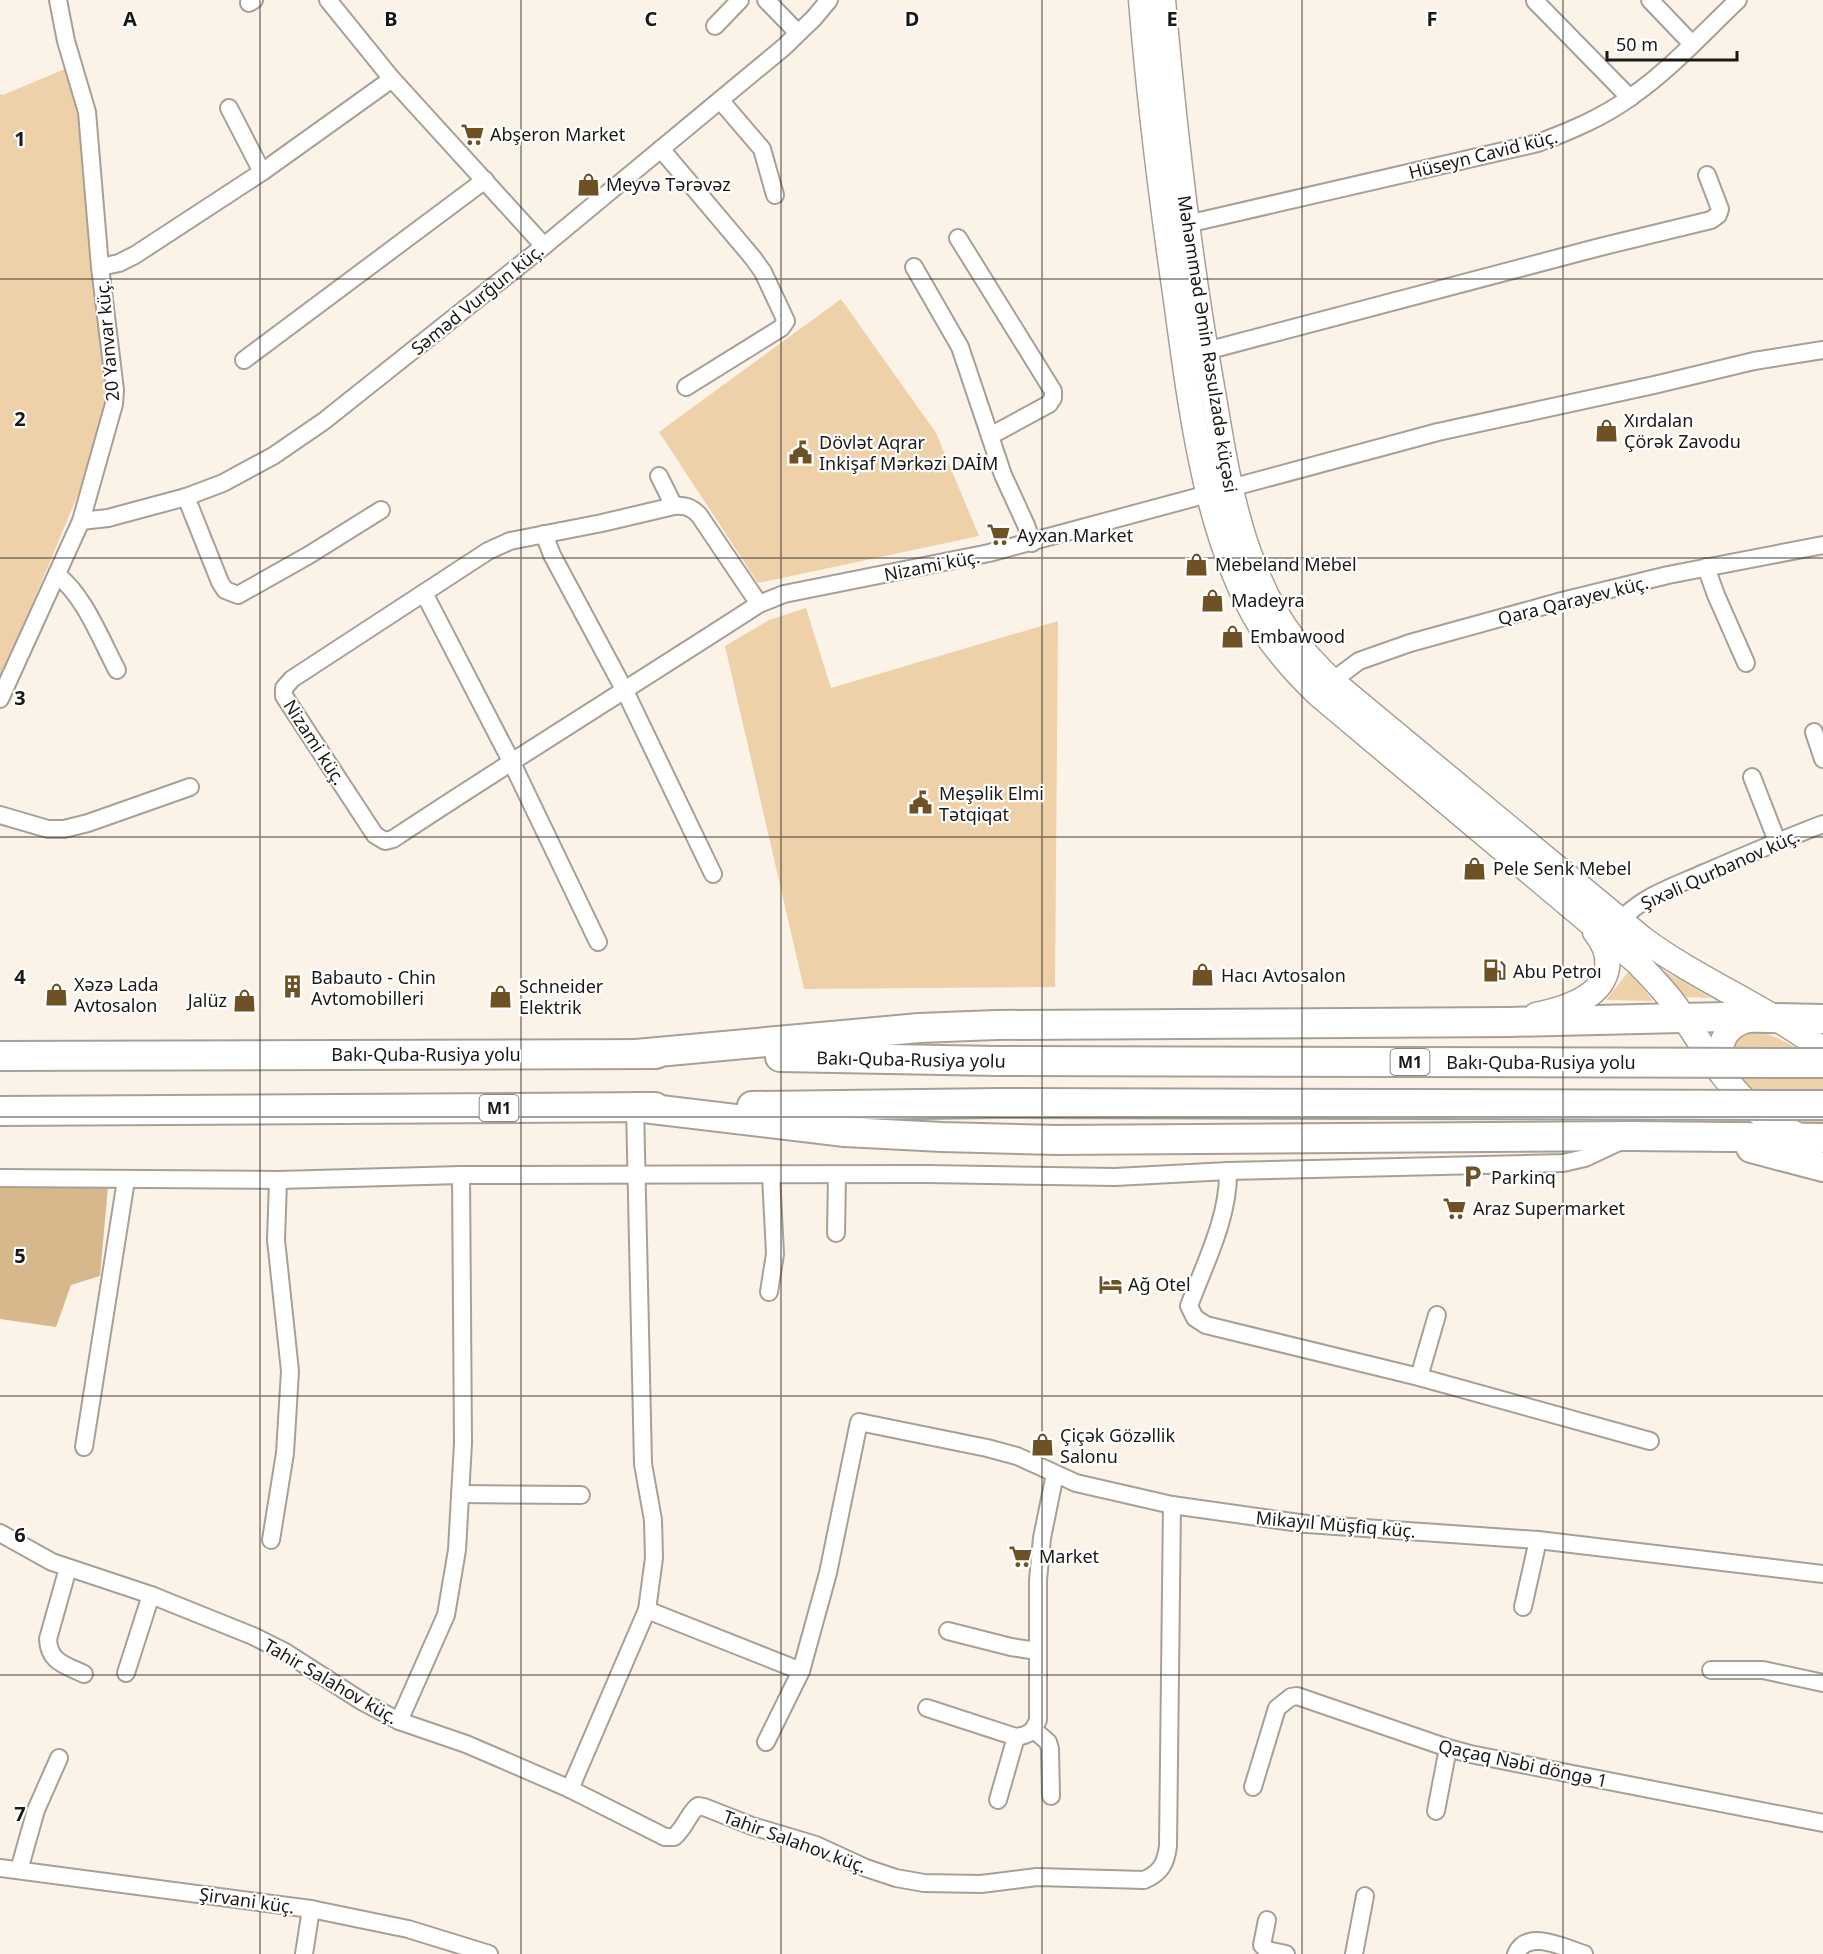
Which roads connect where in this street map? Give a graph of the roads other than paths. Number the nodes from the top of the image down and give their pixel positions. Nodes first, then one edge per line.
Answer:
1 (58, 0) edge
2 (328, 0) edge
3 (740, 0) edge
4 (766, 0) edge
5 (829, 0) edge
6 (1141, 0) edge
7 (1163, 0) edge
8 (1650, 0) edge
9 (1738, 0) edge
10 (1535, 1) edge
11 (714, 26) dead end
12 (798, 33) junction
13 (1692, 44) junction
14 (392, 79) junction
15 (1630, 98) junction
16 (720, 100) junction
17 (229, 108) dead end
18 (662, 149) junction
19 (262, 172) junction
20 (1707, 175) dead end
21 (485, 180) junction
22 (775, 195) dead end
23 (1187, 224) junction
24 (958, 238) dead end
25 (544, 246) junction
26 (100, 267) junction
27 (914, 267) dead end
28 (1823, 350) edge
29 (1206, 351) junction
30 (244, 360) dead end
31 (686, 387) dead end
32 (990, 436) junction
33 (659, 476) dead end
34 (1220, 490) junction
35 (186, 497) junction
36 (674, 506) junction
37 (381, 510) dead end
38 (81, 521) junction
39 (544, 534) junction
40 (1032, 543) junction
41 (1823, 545) edge
42 (1706, 567) junction
43 (57, 575) junction
44 (424, 592) junction
45 (759, 604) junction
46 (1746, 663) dead end
47 (117, 669) dead end
48 (1332, 681) junction
49 (625, 691) junction
50 (0, 699) edge
51 (1814, 732) dead end
52 (1823, 759) edge
53 (511, 761) junction
54 (1752, 777) dead end
55 (190, 787) dead end
56 (0, 815) edge
57 (1823, 824) edge
58 (1777, 841) junction
59 (713, 874) dead end
60 (1582, 916) junction
61 (1621, 920) junction
62 (598, 942) dead end
63 (1773, 1017) junction
64 (1684, 1019) junction
65 (1823, 1019) edge
66 (1508, 1022) junction
67 (1823, 1050) edge
68 (636, 1054) junction
69 (0, 1056) edge
70 (1823, 1063) edge
71 (1733, 1087) junction
72 (1823, 1105) edge
73 (635, 1107) junction
74 (0, 1111) edge
75 (1631, 1136) junction
76 (1693, 1138) junction
77 (1818, 1140) edge
78 (1823, 1167) edge
79 (1228, 1171) junction
80 (461, 1175) junction
81 (636, 1175) junction
82 (771, 1175) junction
83 (837, 1175) junction
84 (0, 1178) edge
85 (126, 1180) junction
86 (278, 1180) junction
87 (836, 1233) dead end
88 (769, 1292) dead end
89 (1437, 1315) dead end
90 (1419, 1377) junction
91 (1650, 1441) dead end
92 (84, 1447) dead end
93 (1055, 1474) junction
94 (460, 1494) junction
95 (581, 1495) dead end
96 (1172, 1505) junction
97 (0, 1533) edge
98 (271, 1540) dead end
99 (1538, 1540) junction
100 (68, 1568) junction
101 (1823, 1574) edge
102 (151, 1595) junction
103 (1523, 1607) dead end
104 (646, 1610) junction
105 (948, 1631) dead end
106 (1037, 1651) junction
107 (1711, 1670) dead end
108 (801, 1671) junction
109 (126, 1673) dead end
110 (84, 1674) dead end
111 (1823, 1683) edge
112 (927, 1708) dead end
113 (399, 1721) junction
114 (1034, 1730) junction
115 (1016, 1737) junction
116 (766, 1742) dead end
117 (1448, 1748) junction
118 (59, 1758) dead end
119 (1253, 1787) dead end
120 (570, 1789) junction
121 (1051, 1796) dead end
122 (998, 1800) dead end
123 (1436, 1811) dead end
124 (1823, 1823) edge
125 (0, 1868) edge
126 (19, 1870) junction
127 (1365, 1896) dead end
128 (311, 1909) junction
129 (1267, 1920) dead end
130 (304, 1954) edge
131 (489, 1954) edge
132 (1286, 1954) edge
133 (1354, 1954) edge
134 (1516, 1954) edge
135 (1584, 1954) edge

1 - 26 street, 20 Yanvar küç.
2 - 14 street
3 - 11 street
4 - 12 street
5 - 12 street, Səməd Vurğun küç.
6 - 34 main road, Məhəmməd Əmin Rəsulzadə küçəsi
7 - 23 main road, Məhəmməd Əmin Rəsulzadə küçəsi
8 - 13 street
9 - 13 street, Hüseyn Cavid küç.
10 - 15 street
12 - 16 street, Səməd Vurğun küç.
13 - 15 street, Hüseyn Cavid küç.
14 - 19 street
14 - 21 street
15 - 23 street, Hüseyn Cavid küç.
16 - 18 street, Səməd Vurğun küç.
16 - 22 street
17 - 19 street
18 - 25 street, Səməd Vurğun küç.
18 - 31 street
19 - 26 street
20 - 29 street
21 - 25 street
21 - 30 street
23 - 29 main road, Məhəmməd Əmin Rəsulzadə küçəsi
24 - 32 street
25 - 35 street, Səməd Vurğun küç.
26 - 38 street, 20 Yanvar küç.
27 - 32 street
28 - 34 street, Nizami küç.
29 - 34 main road, Məhəmməd Əmin Rəsulzadə küçəsi
32 - 40 street
33 - 36 street
34 - 40 street, Nizami küç.
34 - 48 main road, Məhəmməd Əmin Rəsulzadə küçəsi
34 - 60 main road, Məhəmməd Əmin Rəsulzadə küçəsi
35 - 37 street
35 - 38 street, Səməd Vurğun küç.
36 - 39 street, Nizami küç.
36 - 45 street
38 - 43 street, 20 Yanvar küç.
39 - 44 street, Nizami küç.
39 - 49 street
40 - 45 street, Nizami küç.
41 - 42 street, Qara Qarayev küç.
42 - 46 street
42 - 48 street, Qara Qarayev küç.
43 - 47 street
43 - 50 street, 20 Yanvar küç.
44 - 53 street
44 - 53 street, Nizami küç.
45 - 49 street, Nizami küç.
48 - 61 main road, Məhəmməd Əmin Rəsulzadə küçəsi
49 - 53 street, Nizami küç.
49 - 59 street
51 - 52 street
53 - 62 street
54 - 58 street
55 - 56 street
57 - 58 street, Şıxəli Qurbanov küç.
58 - 61 street, Şıxəli Qurbanov küç.
60 - 64 main road
60 - 66 main road
61 - 63 main road, Məhəmməd Əmin Rəsulzadə küçəsi
63 - 64 highway
63 - 65 highway
63 - 67 main road, Məhəmməd Əmin Rəsulzadə küçəsi
63 - 71 main road
64 - 66 highway
64 - 71 main road
66 - 68 highway
68 - 69 highway, Bakı-Quba-Rusiya yolu / M1
68 - 70 highway, Bakı-Quba-Rusiya yolu / M1, bridge
71 - 77 main road
72 - 73 highway, M1, bridge
73 - 74 highway, M1
73 - 75 highway
73 - 81 street
75 - 76 highway
75 - 79 street
76 - 77 highway
76 - 78 highway
79 - 83 street
79 - 90 street
80 - 81 street
80 - 86 street
80 - 94 street
81 - 82 street
81 - 104 street
82 - 83 street
82 - 88 street
83 - 87 street
84 - 85 street
85 - 86 street
85 - 92 street
86 - 98 street
89 - 90 street
90 - 91 street
93 - 96 street, Mikayıl Müşfiq küç.
93 - 106 street
93 - 108 street, Mikayıl Müşfiq küç.
94 - 95 street
94 - 113 street
96 - 99 street, Mikayıl Müşfiq küç.
96 - 120 street, Tahir Salahov küç.
97 - 100 street, Tahir Salahov küç.
99 - 101 street, Mikayıl Müşfiq küç.
99 - 103 street
100 - 102 street, Tahir Salahov küç.
100 - 110 street
102 - 109 street
102 - 113 street, Tahir Salahov küç.
104 - 108 street
104 - 120 street
105 - 106 street
106 - 114 street
107 - 111 street
108 - 116 street
112 - 115 street
113 - 120 street, Tahir Salahov küç.
114 - 115 street
114 - 121 street
115 - 122 street
117 - 119 street, Qaçaq Nəbi döngə 1
117 - 123 street
117 - 124 street, Qaçaq Nəbi döngə 1
118 - 126 street
125 - 126 street, Şirvani küç.
126 - 128 street, Şirvani küç.
127 - 133 street
128 - 130 street
128 - 131 street, Şirvani küç.
129 - 132 street
134 - 135 street

